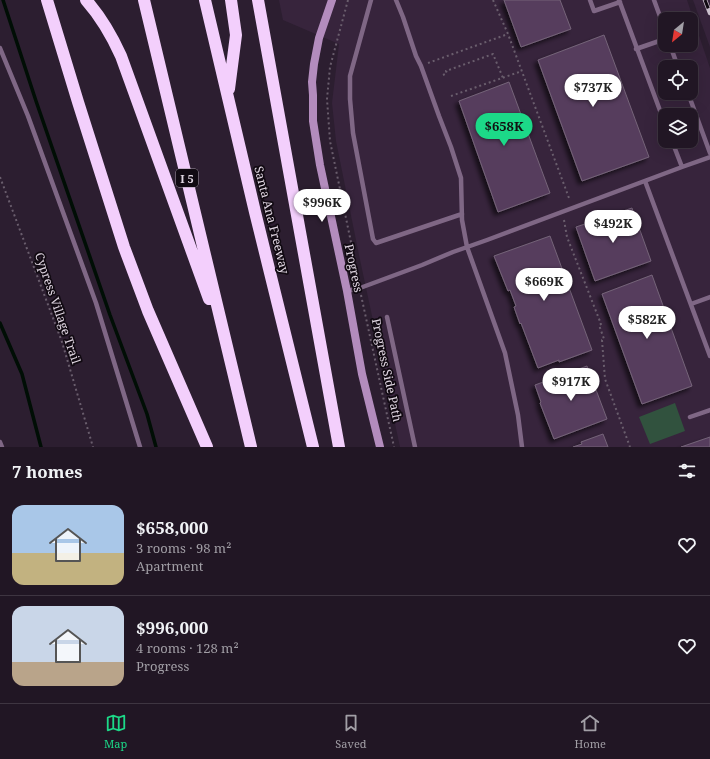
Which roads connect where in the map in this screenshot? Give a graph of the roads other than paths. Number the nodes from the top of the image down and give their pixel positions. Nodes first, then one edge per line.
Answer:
1 (47, 0) edge
2 (86, 0) edge
3 (144, 0) edge
4 (205, 0) edge
5 (231, 0) edge
6 (258, 0) edge
7 (332, 0) edge
8 (371, 0) edge
9 (396, 0) edge
10 (590, 0) edge
11 (654, 0) edge
12 (619, 1) edge
13 (658, 12) edge
14 (658, 41) edge
15 (0, 48) edge
16 (636, 49) junction
17 (228, 98) junction
18 (691, 100) edge
19 (659, 108) edge
20 (675, 148) edge
21 (710, 153) edge
22 (710, 157) edge
23 (682, 168) junction
24 (645, 181) junction
25 (462, 214) junction
26 (467, 247) junction
27 (347, 291) junction
28 (710, 297) edge
29 (691, 304) junction
30 (387, 318) dead end
31 (710, 356) edge
32 (229, 357) junction
33 (710, 410) edge
34 (690, 417) dead end
35 (0, 442) edge
36 (2, 447) edge
37 (140, 447) edge
38 (207, 447) edge
39 (251, 447) edge
40 (313, 447) edge
41 (339, 447) edge
42 (380, 447) edge
43 (415, 447) edge
44 (522, 447) edge

1 - 38 highway
2 - 32 highway
3 - 32 highway, I 5
4 - 17 highway, Santa Ana Freeway
5 - 17 highway
6 - 41 highway
7 - 27 street, Progress
8 - 25 lane
9 - 25 lane
10 - 12 lane
11 - 13 lane
12 - 16 lane
14 - 16 lane
15 - 37 lane
16 - 19 lane
17 - 40 highway, Santa Ana Freeway
18 - 21 lane
20 - 23 lane
22 - 23 lane
23 - 24 lane
24 - 26 lane
24 - 29 lane
25 - 26 lane
26 - 27 lane
26 - 44 lane
27 - 42 street, Progress
28 - 29 lane
29 - 31 lane
30 - 43 lane
32 - 39 highway, I 5
33 - 34 lane
35 - 36 lane

